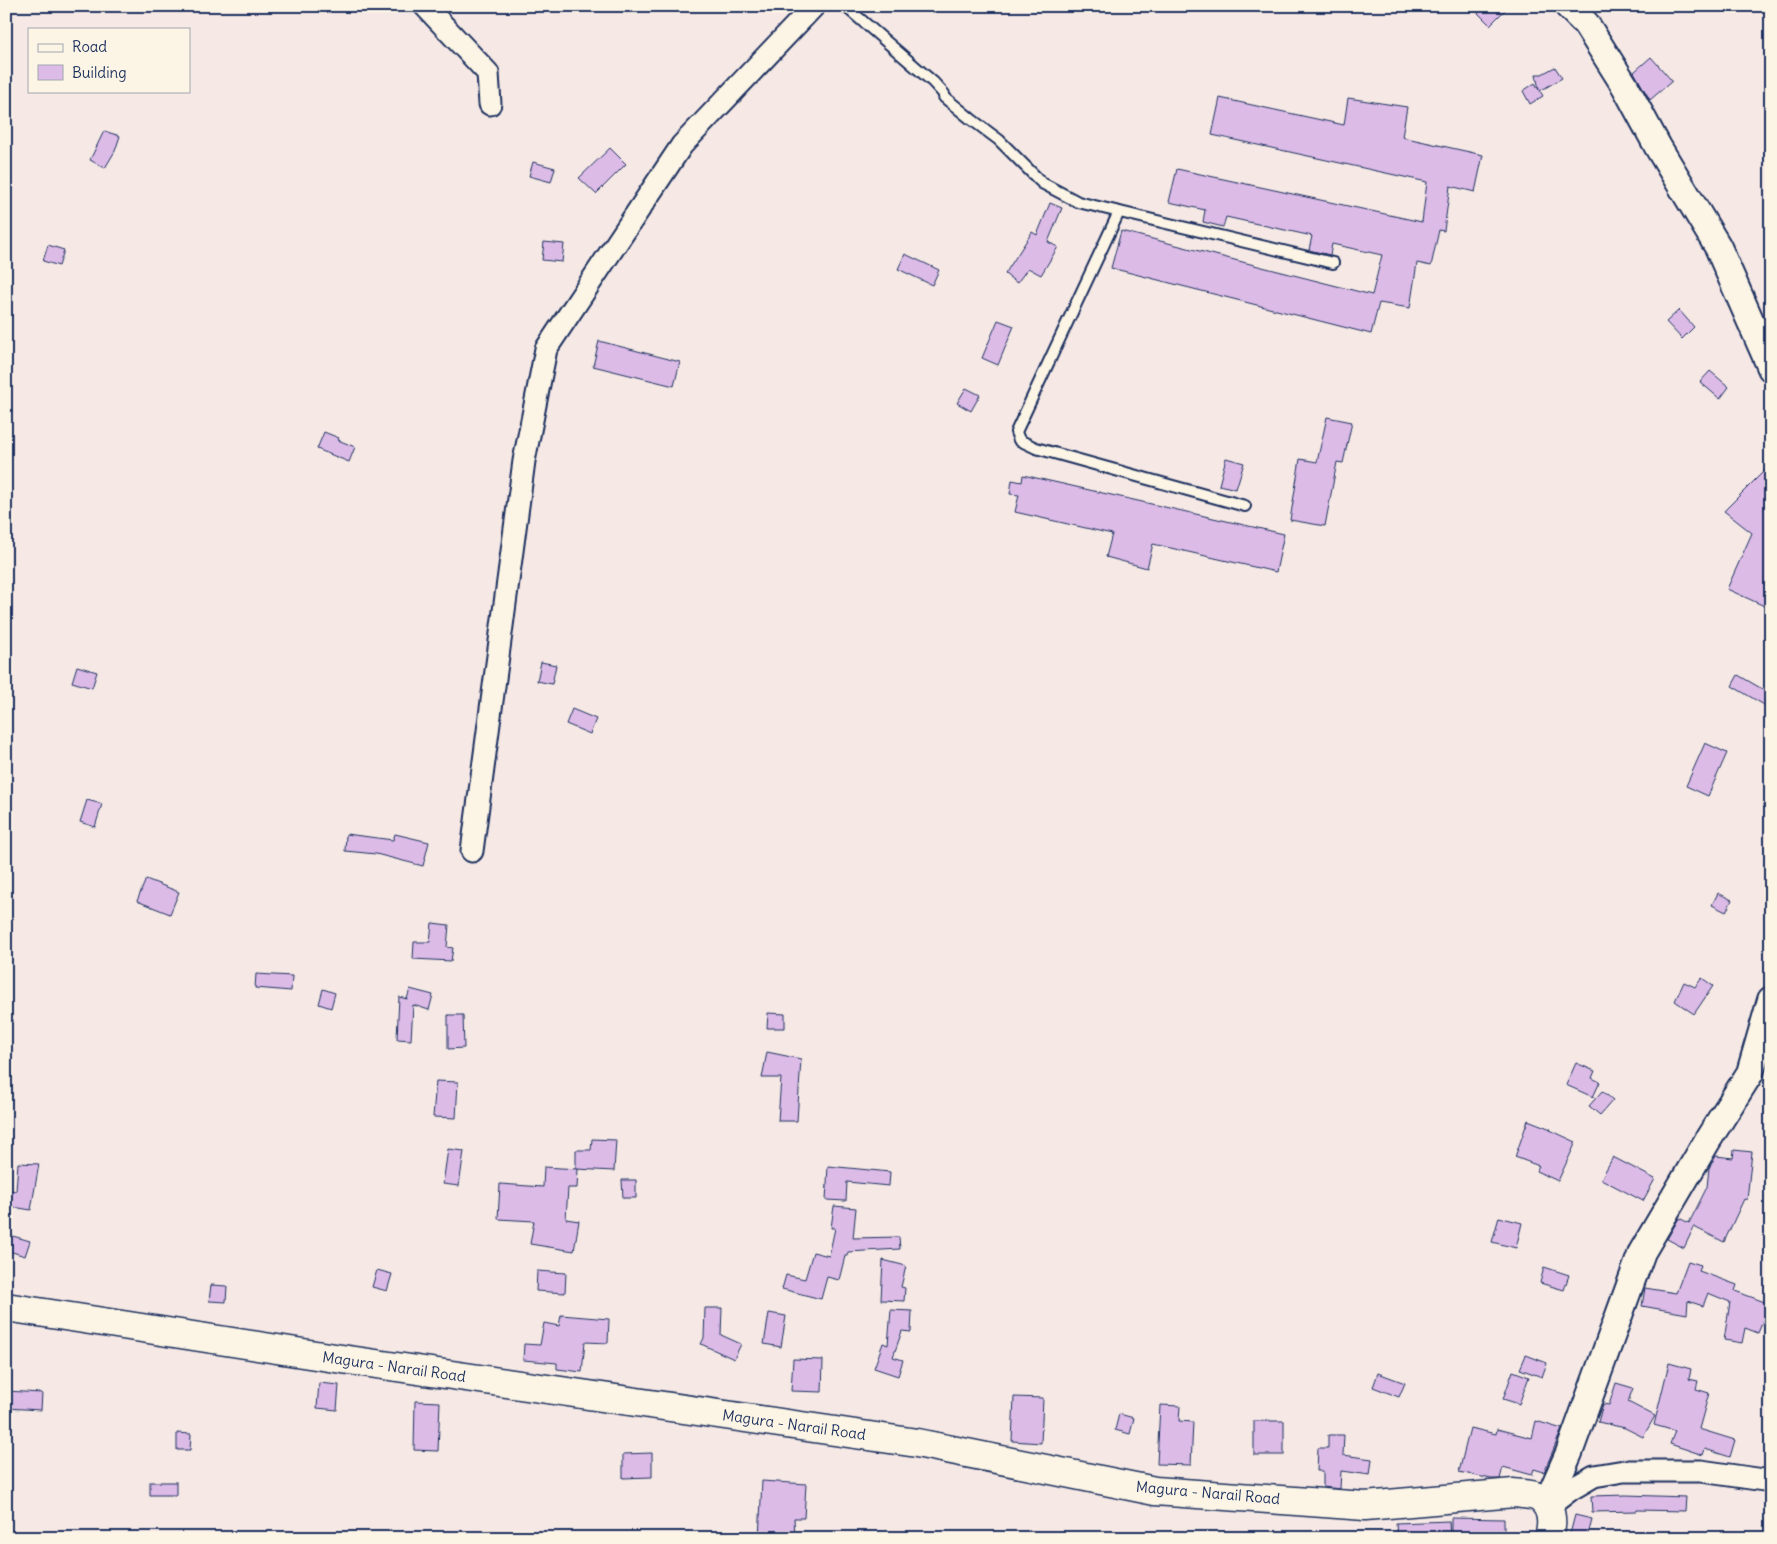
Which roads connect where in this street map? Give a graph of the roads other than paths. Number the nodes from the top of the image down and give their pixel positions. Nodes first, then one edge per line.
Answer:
1 (425, 6) edge
2 (814, 6) edge
3 (844, 6) edge
4 (1568, 6) edge
5 (490, 104) dead end
6 (1120, 212) junction
7 (1334, 263) dead end
8 (1771, 368) edge
9 (1245, 506) dead end
10 (472, 851) dead end
11 (1771, 1000) edge
12 (6, 1307) edge
13 (1771, 1480) edge
14 (1548, 1507) junction
15 (1549, 1538) edge

1 - 5 street
2 - 10 street
3 - 6 lane
4 - 8 street
6 - 7 lane
6 - 9 lane
11 - 14 street
12 - 14 main road, Magura - Narail Road
13 - 14 street
14 - 15 main road

